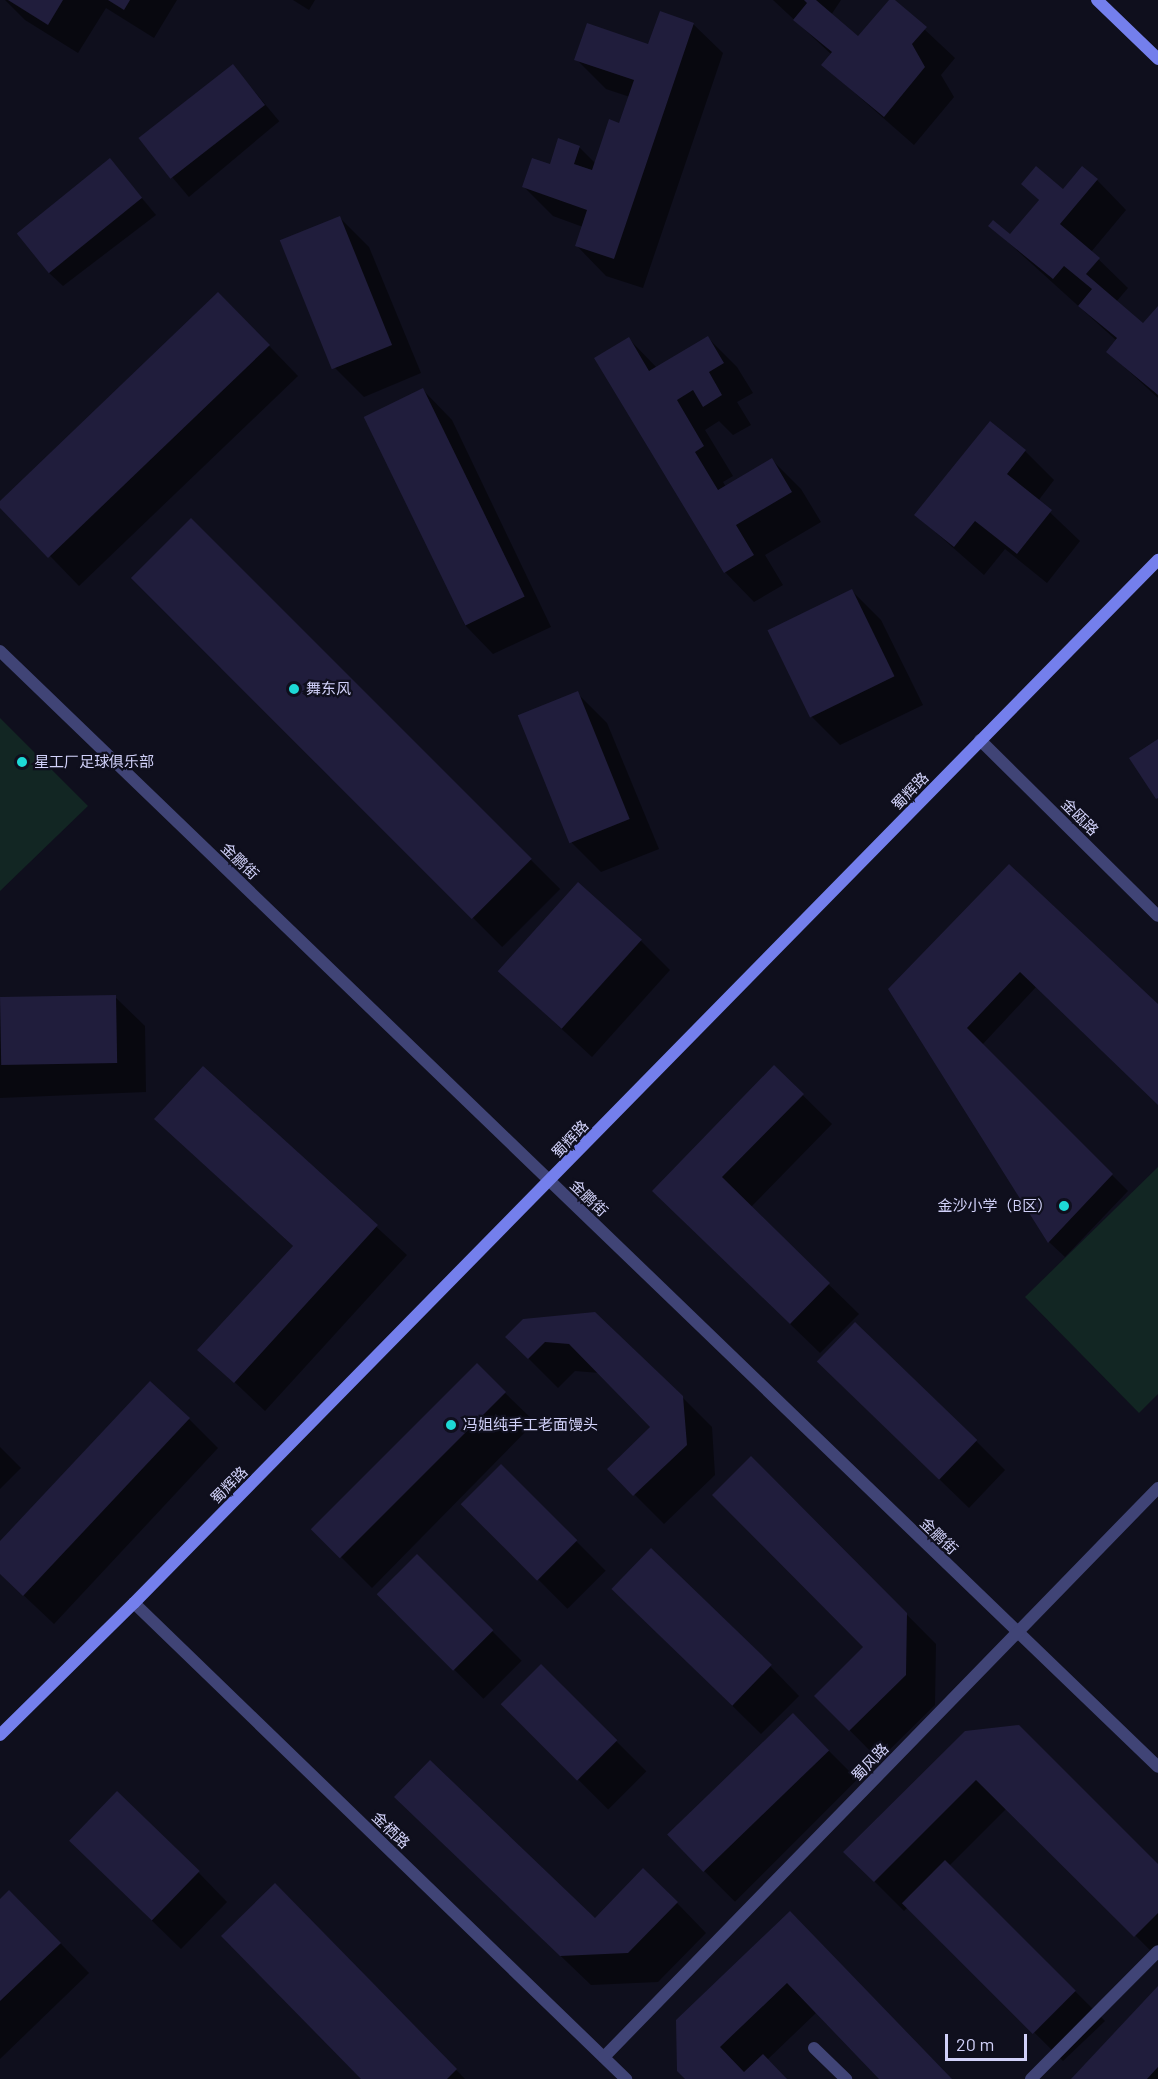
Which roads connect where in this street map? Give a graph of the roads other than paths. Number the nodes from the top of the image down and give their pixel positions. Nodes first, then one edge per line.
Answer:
1 (1097, 0) edge
2 (1158, 59) edge
3 (1158, 560) edge
4 (0, 651) edge
5 (980, 740) junction
6 (1158, 916) edge
7 (550, 1181) junction
8 (1158, 1488) edge
9 (134, 1604) junction
10 (1018, 1632) junction
11 (0, 1735) edge
12 (1158, 1767) edge
13 (1158, 1951) edge
14 (814, 2048) dead end
15 (604, 2057) junction
16 (626, 2079) edge
17 (846, 2079) edge
18 (1031, 2079) edge

1 - 2 street
3 - 5 street, 蜀辉路
4 - 7 street, 金鹏街
5 - 6 street, 金瓯路
5 - 7 street, 蜀辉路
7 - 9 street, 蜀辉路
7 - 10 street, 金鹏街
8 - 10 street, 蜀风路
9 - 11 street, 蜀辉路
9 - 15 street, 金栖路
10 - 12 street, 金鹏街
10 - 15 street, 蜀风路
13 - 18 street
14 - 17 street
15 - 16 street, 金栖路

